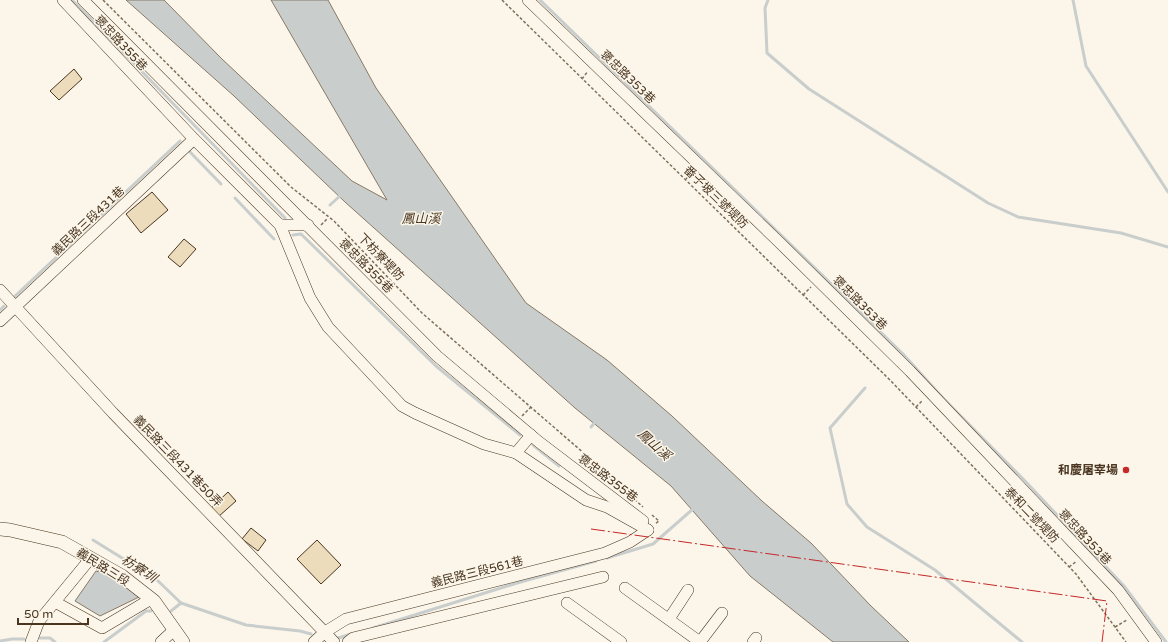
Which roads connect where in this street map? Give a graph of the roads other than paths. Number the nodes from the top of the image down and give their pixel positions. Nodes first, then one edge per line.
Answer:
1 (63, 0) edge
2 (83, 0) edge
3 (528, 0) edge
4 (194, 139) junction
5 (280, 225) junction
6 (308, 225) junction
7 (0, 290) edge
8 (15, 307) junction
9 (0, 321) edge
10 (531, 435) junction
11 (516, 453) junction
12 (0, 529) edge
13 (648, 530) junction
14 (90, 559) junction
15 (603, 577) dead end
16 (625, 588) dead end
17 (688, 590) dead end
18 (151, 599) junction
19 (55, 602) junction
20 (567, 603) dead end
21 (722, 613) dead end
22 (669, 619) junction
23 (174, 630) junction
24 (325, 632) junction
25 (30, 642) edge
26 (162, 642) edge
27 (184, 642) edge
28 (314, 642) edge
29 (334, 642) edge
30 (348, 642) edge
31 (621, 642) edge
32 (700, 642) edge
33 (1156, 642) edge

1 - 4 street, 褒忠路355巷
2 - 6 street, 褒忠路355巷
3 - 33 street, 褒忠路353巷
4 - 5 street, 褒忠路355巷
4 - 8 street, 義民路三段431巷
5 - 6 street
5 - 11 street
6 - 10 street, 褒忠路355巷
7 - 8 street, 義民路三段431巷50弄
8 - 9 street, 義民路三段431巷
8 - 24 street, 義民路三段431巷50弄
10 - 11 street
10 - 13 street, 褒忠路355巷
11 - 13 street
12 - 14 main road, 義民路三段
13 - 24 street, 義民路三段561巷
14 - 18 main road, 義民路三段
14 - 19 street
15 - 30 street
16 - 22 street
17 - 22 street
18 - 19 street
18 - 23 main road, 義民路三段
19 - 25 street
20 - 31 street
21 - 32 street
22 - 32 street
23 - 26 street
23 - 27 main road, 義民路三段
24 - 28 street, 義民路三段561巷
24 - 29 street, 義民路三段431巷50弄

